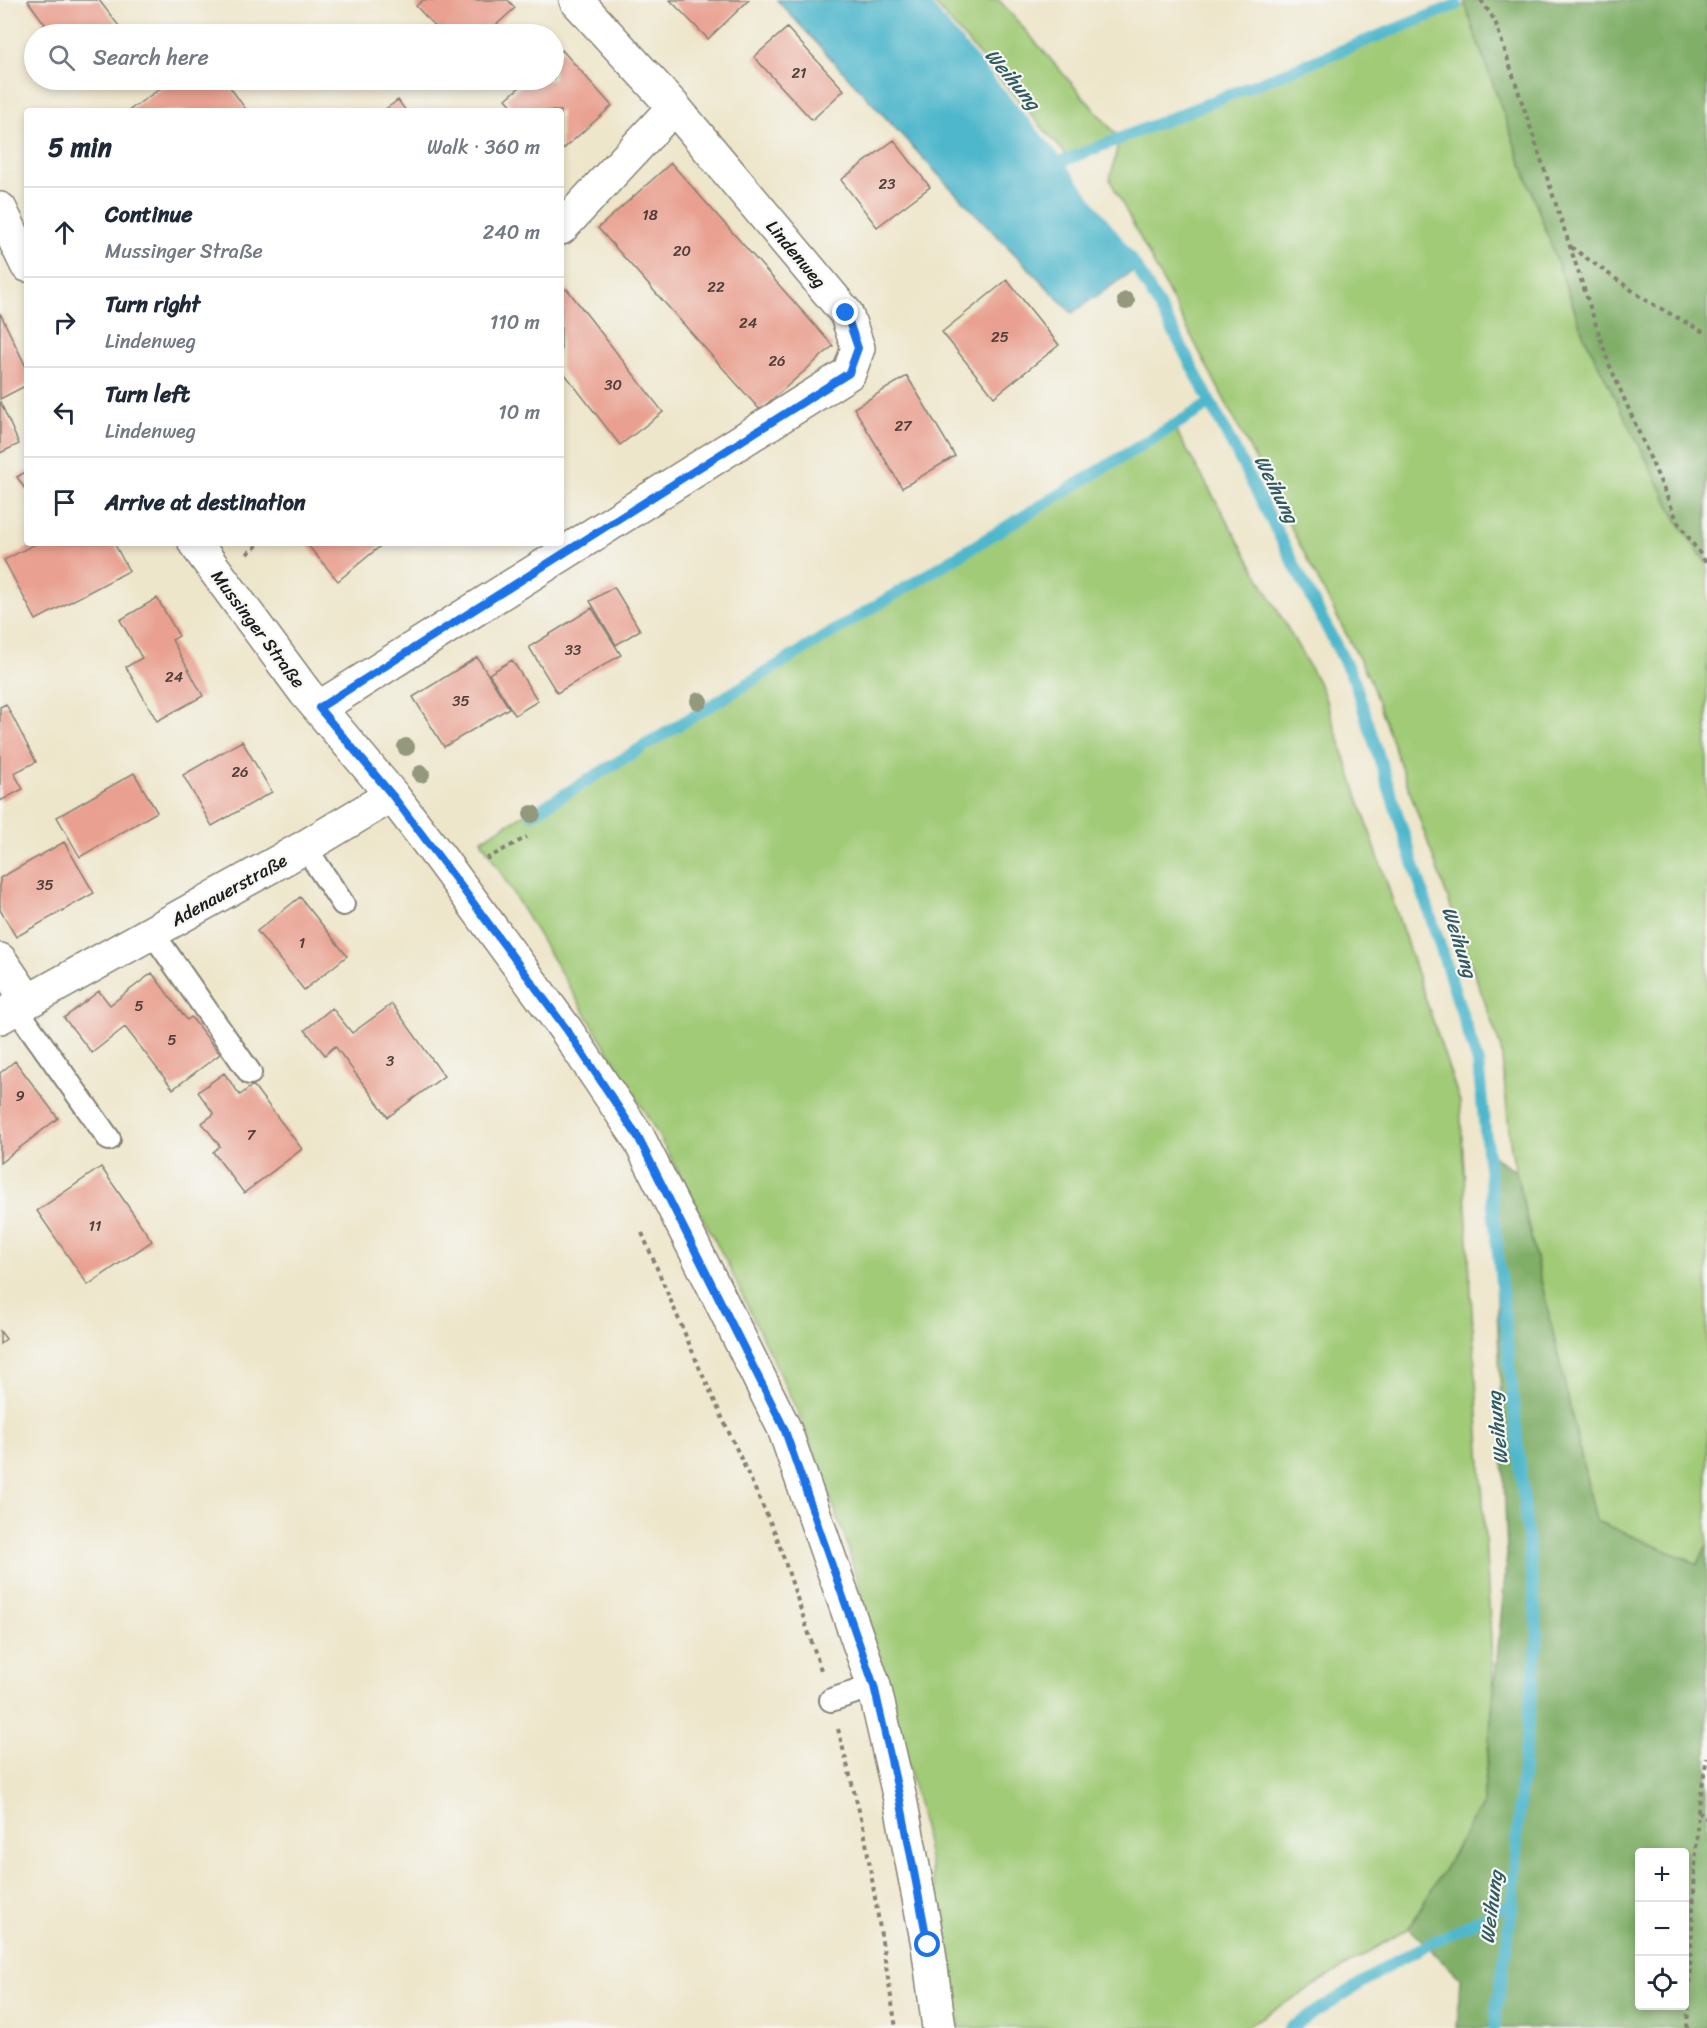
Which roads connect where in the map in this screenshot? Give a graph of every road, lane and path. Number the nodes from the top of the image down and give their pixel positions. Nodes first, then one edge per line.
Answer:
1 (576, 0) edge
2 (1481, 0) edge
3 (674, 107) junction
4 (0, 209) edge
5 (564, 225) edge
6 (1570, 247) junction
7 (24, 259) edge
8 (1707, 334) edge
9 (197, 546) edge
10 (1707, 564) edge
11 (319, 708) junction
12 (392, 795) junction
13 (527, 837) dead end
14 (305, 847) junction
15 (454, 877) junction
16 (343, 904) dead end
17 (152, 932) junction
18 (0, 960) edge
19 (15, 1009) edge
20 (250, 1072) dead end
21 (110, 1139) dead end
22 (639, 1227) dead end
23 (874, 1686) junction
24 (831, 1700) junction
25 (1707, 1758) edge
26 (1698, 1810) junction
27 (1707, 1819) edge
28 (896, 2028) edge
29 (939, 2028) edge
30 (1687, 2028) edge

1 - 3 street, Lindenweg
2 - 6 path
3 - 5 street
3 - 11 street, Lindenweg
4 - 7 street
6 - 8 path
6 - 10 path
9 - 11 street, Mussinger Straße
11 - 12 street, Mussinger Straße
12 - 14 street, Adenauerstraße
12 - 15 street, Mussinger Straße
13 - 15 path
14 - 16 lane, Adenauerstraße
14 - 17 street, Adenauerstraße
15 - 23 street, Mussinger Straße
17 - 19 street, Adenauerstraße
17 - 20 lane, Adenauerstraße
18 - 19 street
19 - 21 lane
22 - 24 path
23 - 24 lane
23 - 29 street, Mussinger Straße
24 - 28 path
25 - 26 path
26 - 27 path
26 - 30 path

